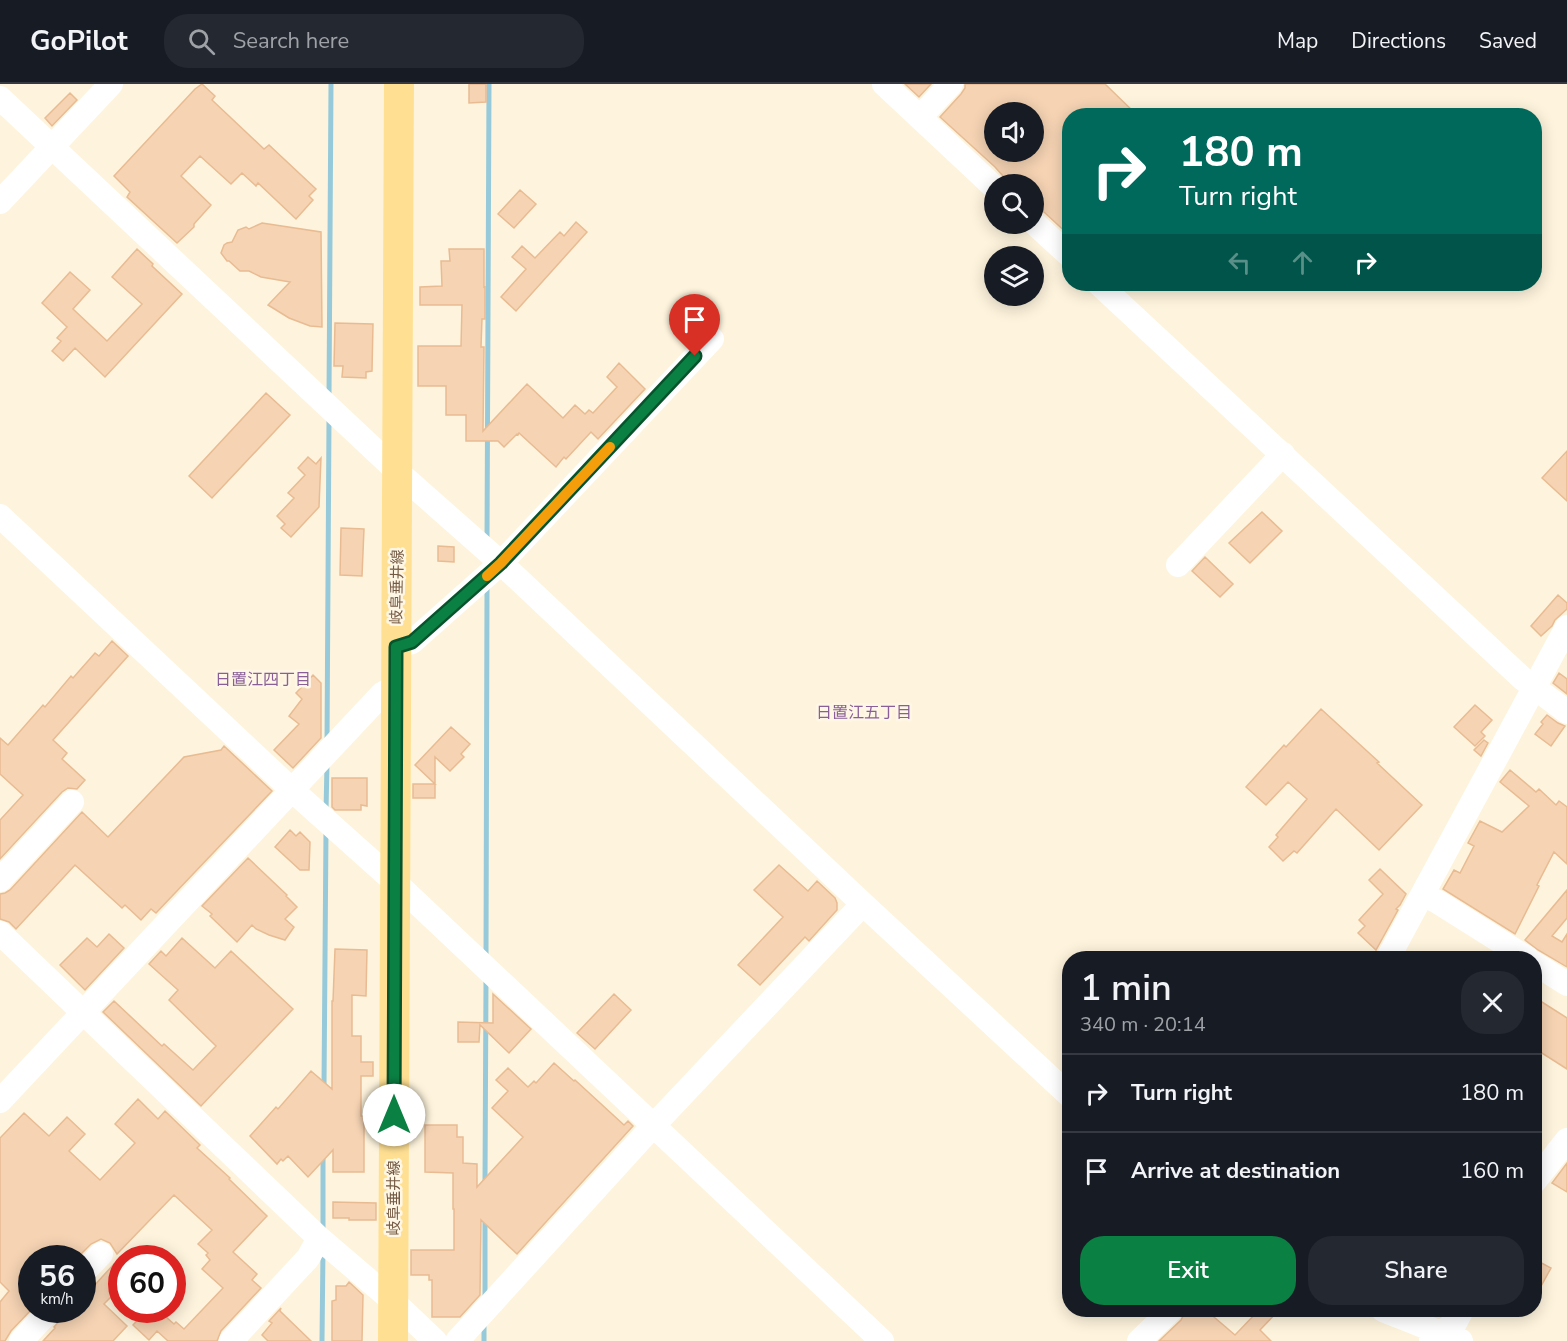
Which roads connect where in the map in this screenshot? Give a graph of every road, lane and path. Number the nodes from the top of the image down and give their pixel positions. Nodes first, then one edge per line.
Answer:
1 (111, 84) edge
2 (399, 84) edge
3 (884, 84) edge
4 (951, 84) edge
5 (0, 98) edge
6 (920, 117) junction
7 (52, 147) junction
8 (984, 178) edge
9 (0, 202) edge
10 (1044, 232) edge
11 (1062, 249) edge
12 (1107, 291) edge
13 (712, 339) dead end
14 (1283, 454) junction
15 (398, 472) junction
16 (0, 516) edge
17 (501, 563) junction
18 (1178, 565) dead end
19 (1567, 627) edge
20 (396, 647) junction
21 (396, 686) junction
22 (1535, 688) junction
23 (1567, 712) edge
24 (292, 790) junction
25 (72, 802) dead end
26 (0, 880) edge
27 (396, 883) junction
28 (1423, 895) junction
29 (863, 904) junction
30 (0, 933) edge
31 (1392, 951) edge
32 (1516, 951) edge
33 (1542, 968) edge
34 (1567, 984) edge
35 (82, 1013) junction
36 (1062, 1089) edge
37 (0, 1101) edge
38 (653, 1126) junction
39 (1567, 1140) edge
40 (1542, 1172) edge
41 (319, 1238) junction
42 (101, 1254) dead end
43 (96, 1259) edge
44 (393, 1300) junction
45 (1164, 1317) edge
46 (1398, 1317) edge
47 (1458, 1317) edge
48 (38, 1323) edge
49 (1443, 1338) edge
50 (21, 1341) edge
51 (231, 1341) edge
52 (393, 1341) edge
53 (435, 1341) edge
54 (457, 1341) edge
55 (882, 1341) edge
56 (1139, 1341) edge

1 - 7 street
2 - 15 main road, 岐阜垂井線
3 - 6 street
4 - 6 street
5 - 7 street
6 - 8 street
7 - 9 street
7 - 15 street
10 - 11 street
12 - 14 street
13 - 17 street
14 - 18 street
14 - 22 street
15 - 17 street
15 - 20 main road, 岐阜垂井線
16 - 24 street
17 - 20 street
17 - 29 street
19 - 22 street
20 - 21 main road, 岐阜垂井線
21 - 24 street
21 - 27 main road, 岐阜垂井線
22 - 23 street
22 - 28 street
24 - 27 street
24 - 35 street
25 - 26 street
27 - 38 street
27 - 44 main road, 岐阜垂井線
28 - 31 street
28 - 32 street
29 - 36 street
29 - 38 street
30 - 35 street
33 - 34 street
35 - 37 street
35 - 41 street
38 - 54 street
38 - 55 street
39 - 40 street
41 - 44 street
41 - 51 street
42 - 43 street
44 - 52 main road, 岐阜垂井線
44 - 53 street
45 - 56 street
46 - 49 street
47 - 49 street
48 - 50 street

